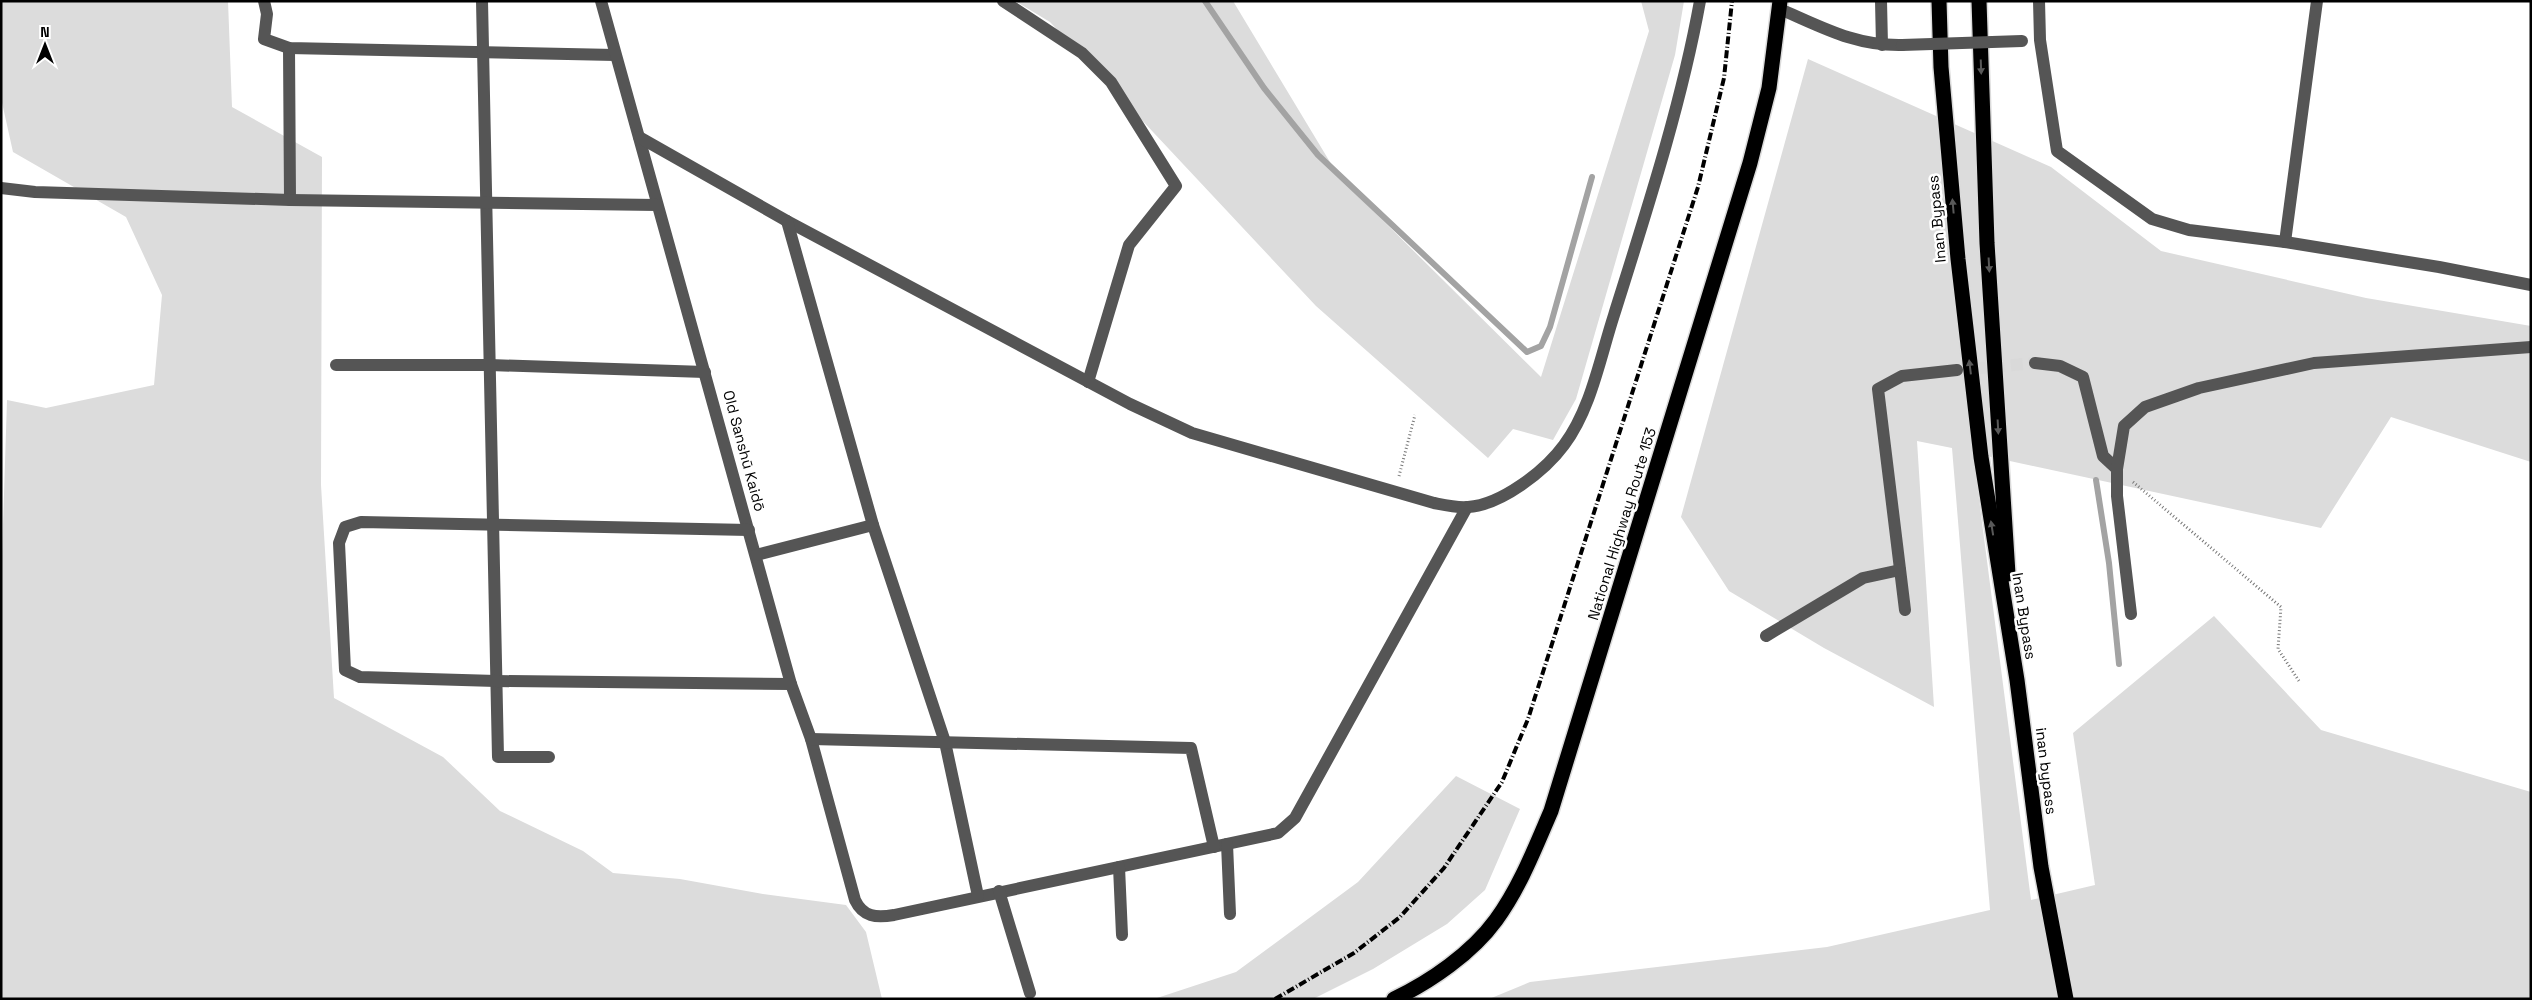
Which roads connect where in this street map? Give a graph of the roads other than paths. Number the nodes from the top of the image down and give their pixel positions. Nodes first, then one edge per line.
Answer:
1 (264, 1) edge
2 (482, 1) edge
3 (600, 1) edge
4 (1003, 1) edge
5 (1700, 1) edge
6 (1881, 1) edge
7 (1939, 1) edge
8 (1979, 1) edge
9 (2039, 1) edge
10 (2317, 1) edge
11 (1780, 5) edge
12 (2040, 40) junction
13 (1882, 45) junction
14 (289, 48) junction
15 (482, 54) junction
16 (615, 56) junction
17 (639, 137) junction
18 (1, 188) edge
19 (290, 200) junction
20 (485, 203) junction
21 (658, 205) junction
22 (787, 221) junction
23 (2285, 242) junction
24 (2531, 285) edge
25 (2531, 347) edge
26 (2036, 363) tunnel mouth
27 (336, 365) dead end
28 (490, 366) junction
29 (1958, 370) tunnel mouth
30 (705, 372) junction
31 (1088, 382) junction
32 (2117, 468) junction
33 (1468, 508) junction
34 (873, 524) junction
35 (492, 525) junction
36 (748, 530) junction
37 (756, 555) junction
38 (1900, 570) junction
39 (1905, 610) dead end
40 (2131, 614) dead end
41 (1766, 636) dead end
42 (2016, 680) junction
43 (496, 681) junction
44 (791, 684) junction
45 (811, 739) junction
46 (944, 742) junction
47 (549, 757) dead end
48 (1227, 844) junction
49 (1214, 847) junction
50 (1119, 867) junction
51 (999, 892) junction
52 (978, 896) junction
53 (1230, 914) dead end
54 (1122, 935) dead end
55 (1030, 992) dead end
56 (1394, 999) edge
57 (2066, 999) edge

1 - 14 street
2 - 15 street
3 - 16 street, Old Sanshū Kaidō
4 - 31 street
5 - 33 street
6 - 13 street
42 -> 7 highway, Inan Bypass
8 -> 42 highway, Inan Bypass
9 - 12 street
10 - 23 street
11 - 13 street
11 - 56 highway, National Highway Route 153
12 - 13 street, bridge
12 - 23 street
14 - 15 street
14 - 19 street
15 - 16 street
15 - 20 street
16 - 17 street, Old Sanshū Kaidō
17 - 21 street, Old Sanshū Kaidō
17 - 22 street
18 - 19 street
19 - 20 street
20 - 21 street
20 - 28 street
21 - 30 street, Old Sanshū Kaidō
22 - 31 street
22 - 34 street
23 - 24 street
25 - 32 street
26 - 32 street
27 - 28 street
28 - 30 street
28 - 35 street
29 - 38 street
30 - 36 street, Old Sanshū Kaidō
31 - 33 street
32 - 40 street
33 - 48 street
34 - 37 street
34 - 46 street
35 - 36 street
35 - 43 street
35 - 43 street
36 - 37 street, Old Sanshū Kaidō
37 - 44 street, Old Sanshū Kaidō
38 - 39 street
38 - 41 street
42 - 57 highway, inan bypass
43 - 44 street
43 - 47 street
44 - 45 street, Old Sanshū Kaidō
45 - 46 street
45 - 52 street, Old Sanshū Kaidō
46 - 49 street
46 - 52 street
48 - 49 street
48 - 53 street
49 - 50 street
50 - 51 street
50 - 54 street
51 - 52 street
51 - 55 street

